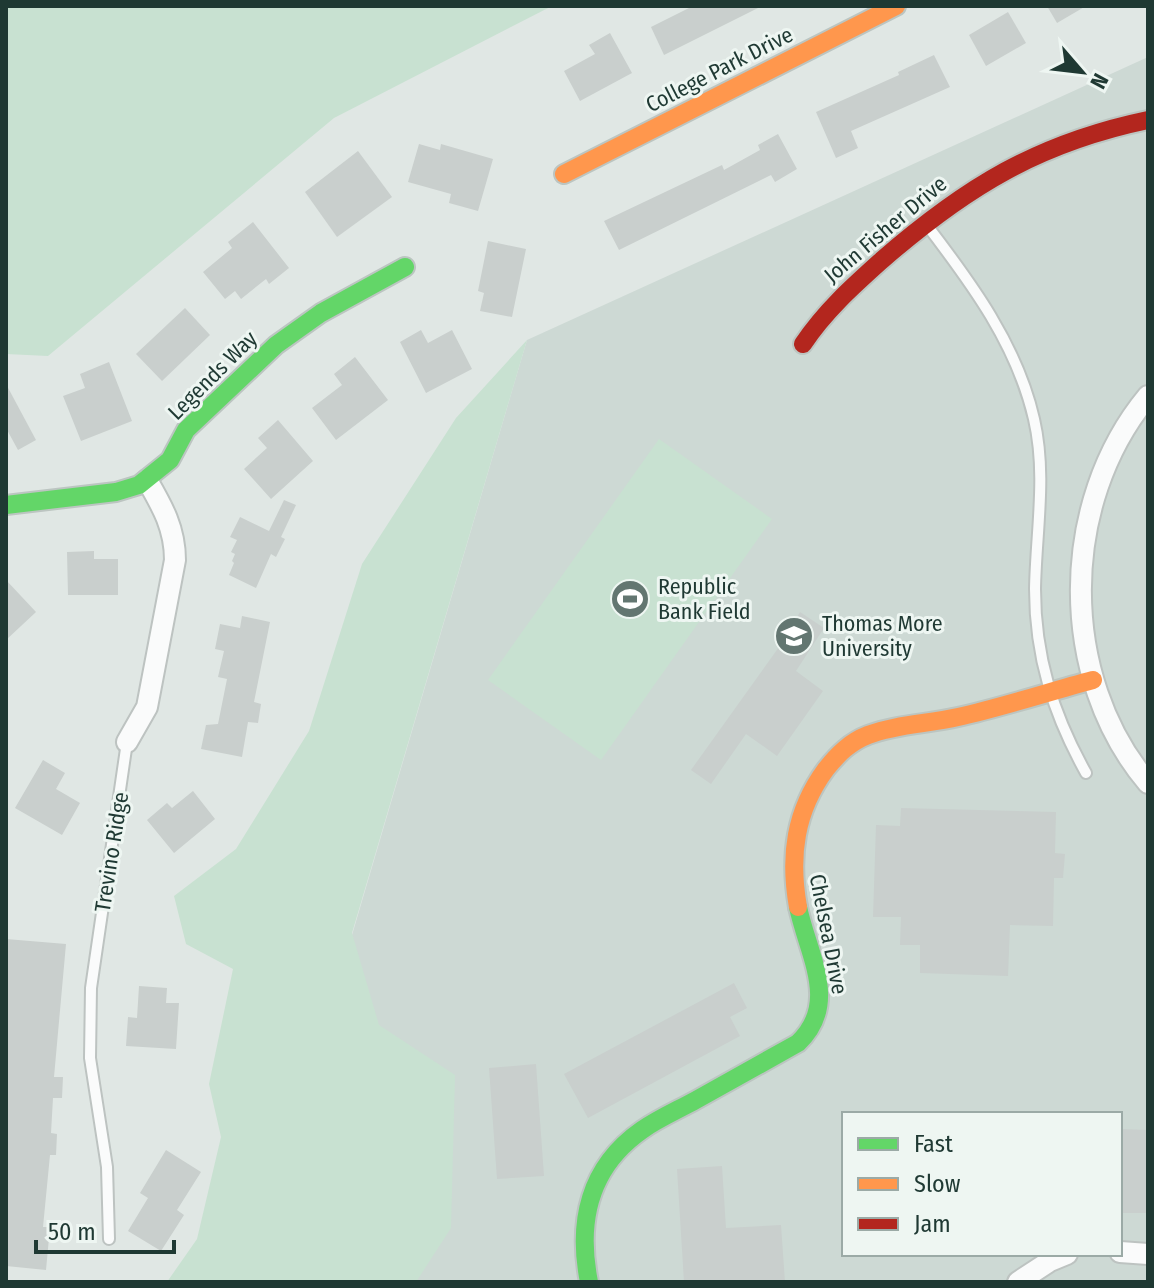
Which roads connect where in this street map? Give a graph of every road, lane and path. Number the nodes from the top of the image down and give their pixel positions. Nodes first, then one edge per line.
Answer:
1 (896, 6) edge
2 (1148, 120) edge
3 (564, 174) dead end
4 (925, 223) junction
5 (405, 267) dead end
6 (803, 344) dead end
7 (1148, 396) edge
8 (147, 480) junction
9 (6, 505) edge
10 (1093, 680) junction
11 (1048, 692) junction
12 (127, 742) joint
13 (1086, 773) dead end
14 (1148, 783) edge
15 (109, 1239) dead end
16 (1122, 1252) edge
17 (1148, 1254) edge
18 (1062, 1256) edge
19 (589, 1282) edge
20 (1018, 1282) edge

1 - 3 street, College Park Drive
2 - 4 street, John Fisher Drive
4 - 6 street, John Fisher Drive
4 - 11 lane
5 - 8 street, Legends Way
7 - 10 street
8 - 9 street, Legends Way
8 - 12 street, Trevino Ridge
10 - 11 street, Chelsea Drive
10 - 14 street
11 - 13 lane
11 - 19 street, Chelsea Drive
12 - 15 lane, Trevino Ridge
16 - 17 street
18 - 20 street

